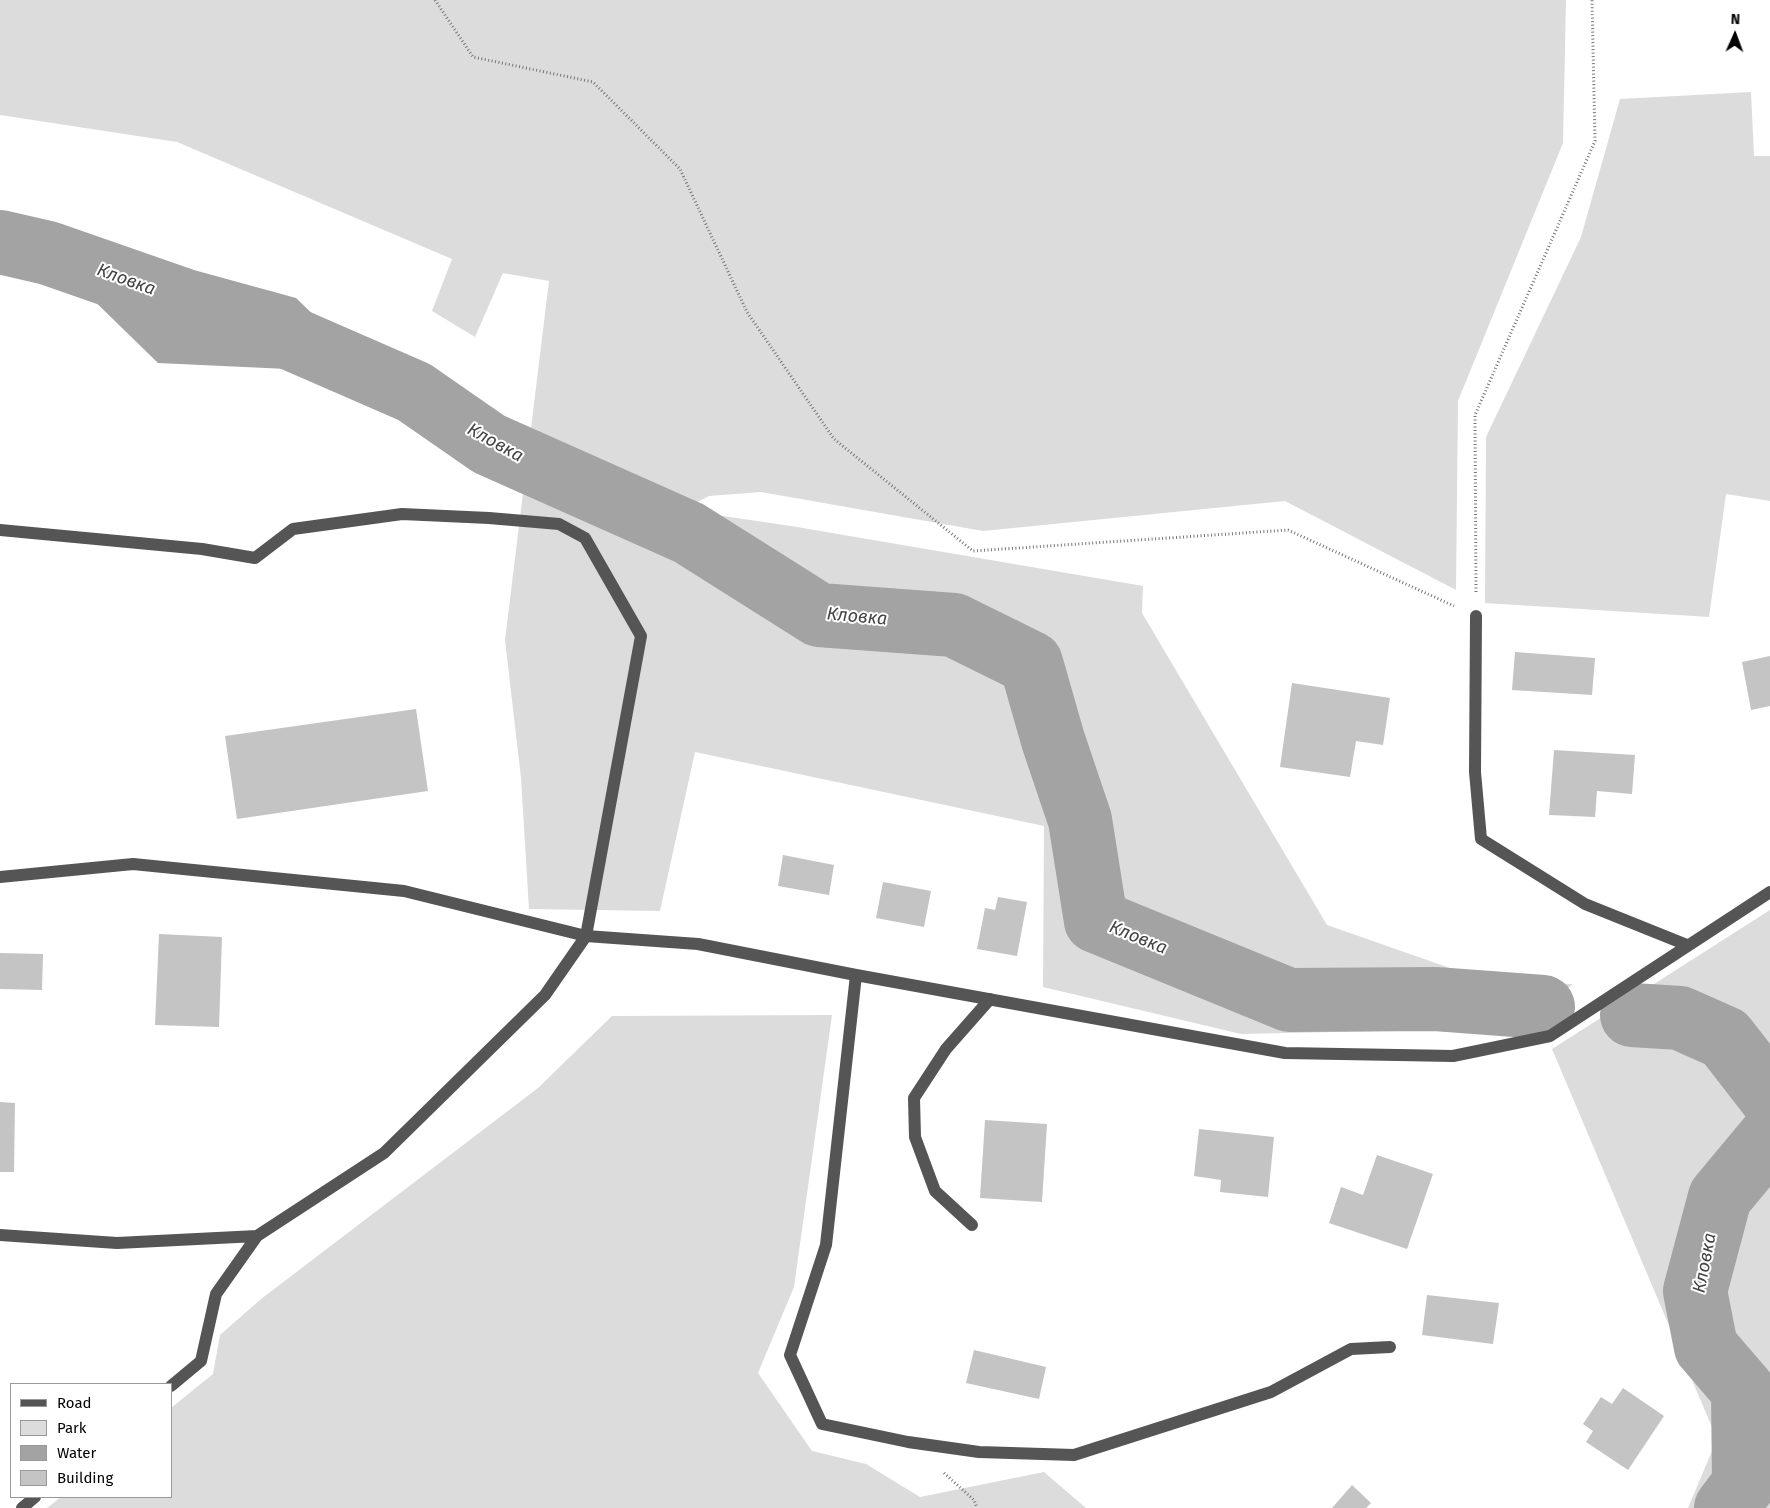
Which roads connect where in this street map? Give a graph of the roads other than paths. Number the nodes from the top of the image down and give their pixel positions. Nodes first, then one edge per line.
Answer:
1 (0, 530) edge
2 (1476, 616) road end
3 (0, 877) edge
4 (1770, 892) edge
5 (586, 936) junction
6 (1687, 945) junction
7 (856, 975) junction
8 (990, 999) junction
9 (972, 1225) dead end
10 (0, 1235) edge
11 (257, 1236) junction
12 (1390, 1347) dead end
13 (172, 1385) edge
14 (34, 1498) edge
15 (22, 1508) edge

1 - 5 street
2 - 6 street
3 - 5 street
4 - 6 street
5 - 7 street
5 - 11 street
6 - 8 street
7 - 8 street
7 - 12 street
8 - 9 street
10 - 11 street
11 - 13 street
14 - 15 street

